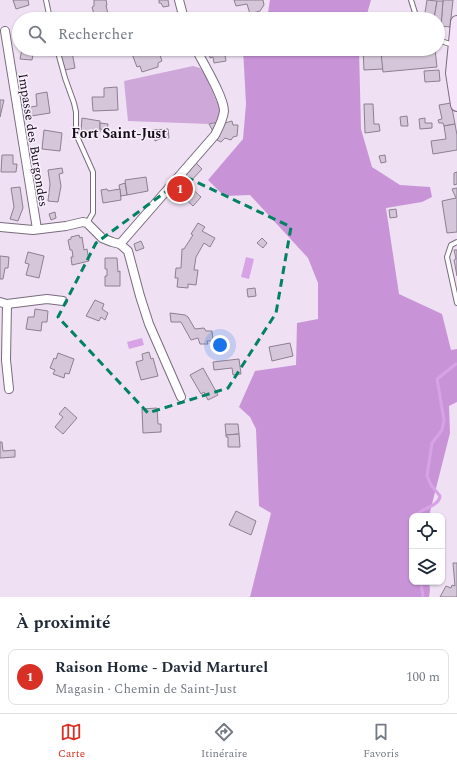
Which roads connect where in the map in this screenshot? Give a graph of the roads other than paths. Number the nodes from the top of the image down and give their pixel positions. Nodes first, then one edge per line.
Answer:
1 (46, 0) edge
2 (179, 0) edge
3 (411, 0) edge
4 (49, 12) edge
5 (182, 12) edge
6 (415, 12) edge
7 (457, 22) edge
8 (5, 31) dead end
9 (445, 42) edge
10 (455, 46) junction
11 (59, 56) edge
12 (200, 56) edge
13 (457, 105) edge
14 (87, 223) junction
15 (0, 227) edge
16 (37, 230) junction
17 (457, 242) edge
18 (120, 244) junction
19 (63, 301) dead end
20 (4, 303) edge
21 (457, 303) edge
22 (9, 389) dead end
23 (181, 397) dead end

1 - 4 lane
2 - 5 street
3 - 6 lane
7 - 10 main road
8 - 16 street, Impasse des Burgondes
9 - 10 lane
10 - 13 main road
11 - 14 lane
12 - 18 street
14 - 16 street
14 - 18 street
15 - 16 street
17 - 21 lane
18 - 23 street
19 - 20 street
20 - 22 street

